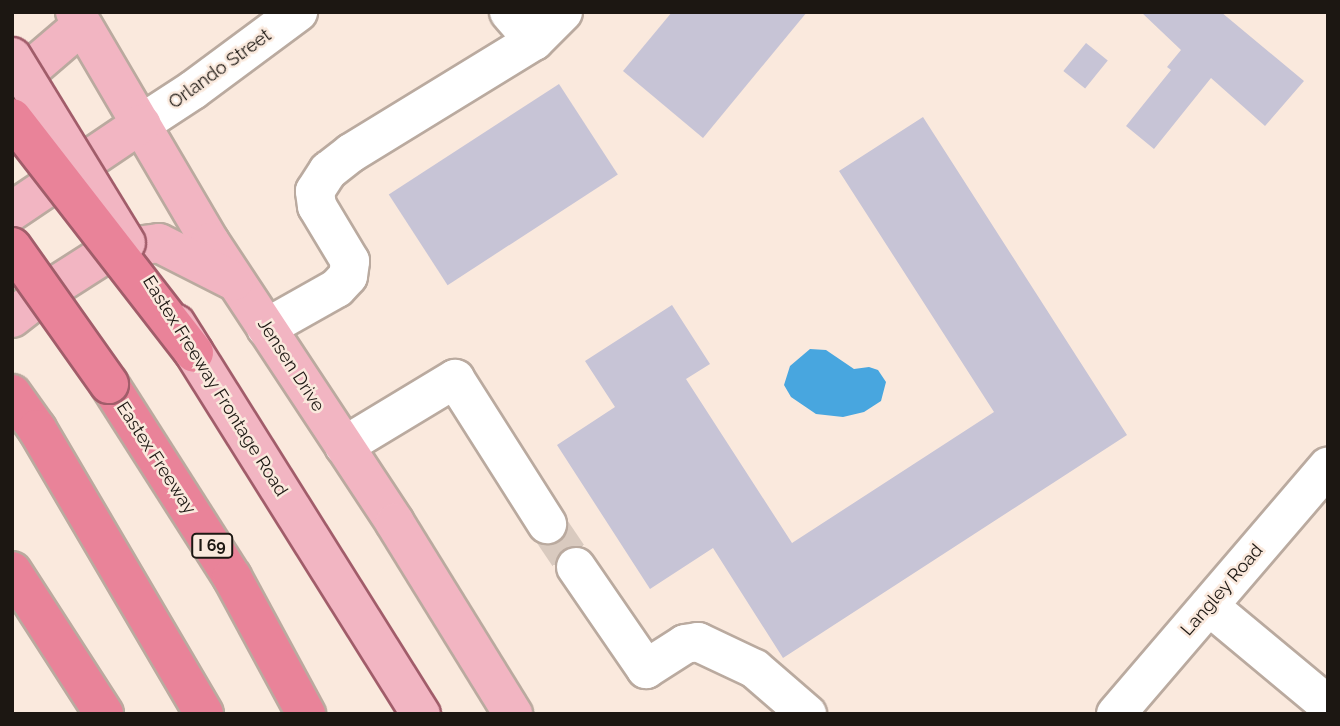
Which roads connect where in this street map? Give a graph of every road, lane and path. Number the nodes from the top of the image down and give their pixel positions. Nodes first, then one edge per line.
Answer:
1 (298, 12) edge
2 (509, 12) edge
3 (563, 12) edge
4 (87, 17) edge
5 (534, 41) junction
6 (13, 84) edge
7 (141, 124) junction
8 (12, 211) edge
9 (12, 247) edge
10 (236, 282) junction
11 (12, 318) edge
12 (266, 328) junction
13 (194, 354) junction
14 (12, 394) edge
15 (344, 446) junction
16 (1328, 467) edge
17 (547, 524) tunnel mouth
18 (576, 567) tunnel mouth
19 (12, 571) edge
20 (1209, 606) junction
21 (1328, 705) edge
22 (104, 714) edge
23 (204, 714) edge
24 (306, 714) edge
25 (421, 714) edge
26 (513, 714) edge
27 (807, 714) edge
28 (1116, 714) edge

1 - 7 street, Orlando Street
2 - 5 street
3 - 5 street
4 - 6 main road
4 - 7 main road, Jensen Drive
5 - 12 street
6 - 13 highway, bridge
6 - 13 main road, Eastex Freeway Frontage Road, bridge
7 - 8 main road
7 - 10 main road, Jensen Drive
9 - 24 highway, Eastex Freeway / I 69, bridge
10 - 11 main road
10 - 12 main road, Jensen Drive
12 - 15 main road, Jensen Drive
13 - 25 main road, Eastex Freeway Frontage Road, bridge
14 - 23 highway
15 - 17 street
15 - 26 main road, Jensen Drive
16 - 20 street, Langley Road
18 - 27 street
19 - 22 highway
20 - 21 street
20 - 28 street, Langley Road

